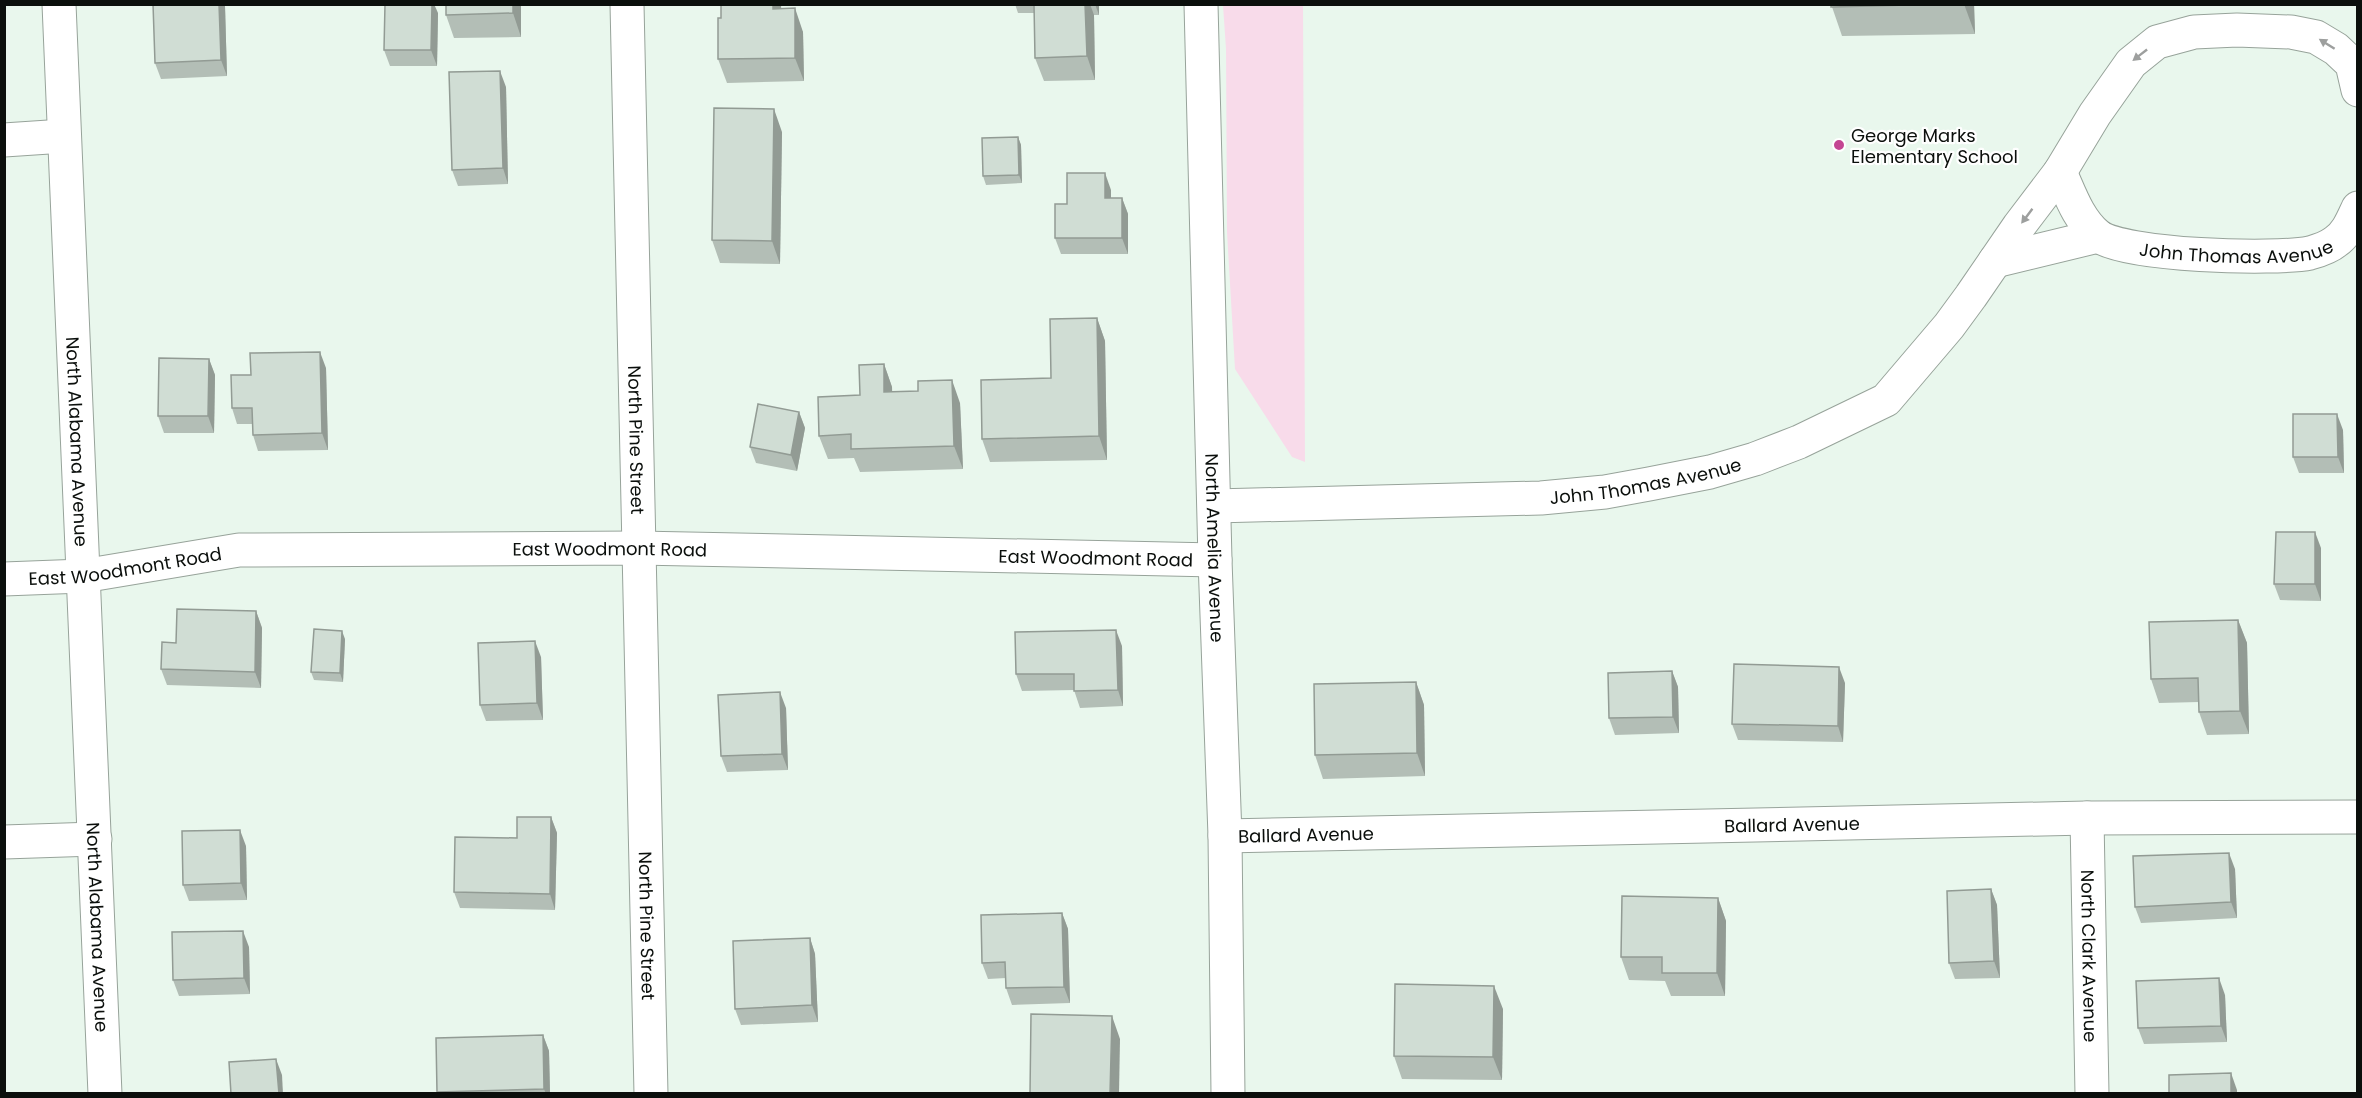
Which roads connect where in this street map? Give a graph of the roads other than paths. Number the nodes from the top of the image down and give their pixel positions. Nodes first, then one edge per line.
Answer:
1 (59, 4) edge
2 (627, 4) edge
3 (1201, 4) edge
4 (2358, 90) edge
5 (64, 136) junction
6 (4, 140) edge
7 (2060, 172) junction
8 (2358, 208) edge
9 (2098, 236) junction
10 (1995, 261) junction
11 (1215, 506) junction
12 (638, 548) junction
13 (1215, 560) junction
14 (83, 576) junction
15 (4, 579) edge
16 (2358, 817) edge
17 (2087, 818) junction
18 (1225, 836) junction
19 (95, 839) junction
20 (4, 842) edge
21 (105, 1094) edge
22 (651, 1094) edge
23 (1228, 1094) edge
24 (2092, 1094) edge

1 - 5 street, North Alabama Avenue
2 - 12 street, North Pine Street
3 - 11 street, North Amelia Avenue
4 -> 7 street, John Thomas Avenue
5 - 6 street
5 - 14 street, North Alabama Avenue
7 - 9 street, John Thomas Avenue
7 -> 10 street, John Thomas Avenue
8 - 9 street, John Thomas Avenue
9 - 10 street
10 - 11 street, John Thomas Avenue
11 - 13 street, North Amelia Avenue
12 - 13 street, East Woodmont Road
12 - 14 street, East Woodmont Road
12 - 22 street, North Pine Street
13 - 18 street, North Amelia Avenue
14 - 15 street, East Woodmont Road
14 - 19 street, North Alabama Avenue
16 - 17 street, Ballard Avenue
17 - 18 street, Ballard Avenue
17 - 24 street, North Clark Avenue
18 - 23 street, North Amelia Avenue
19 - 20 street
19 - 21 street, North Alabama Avenue

